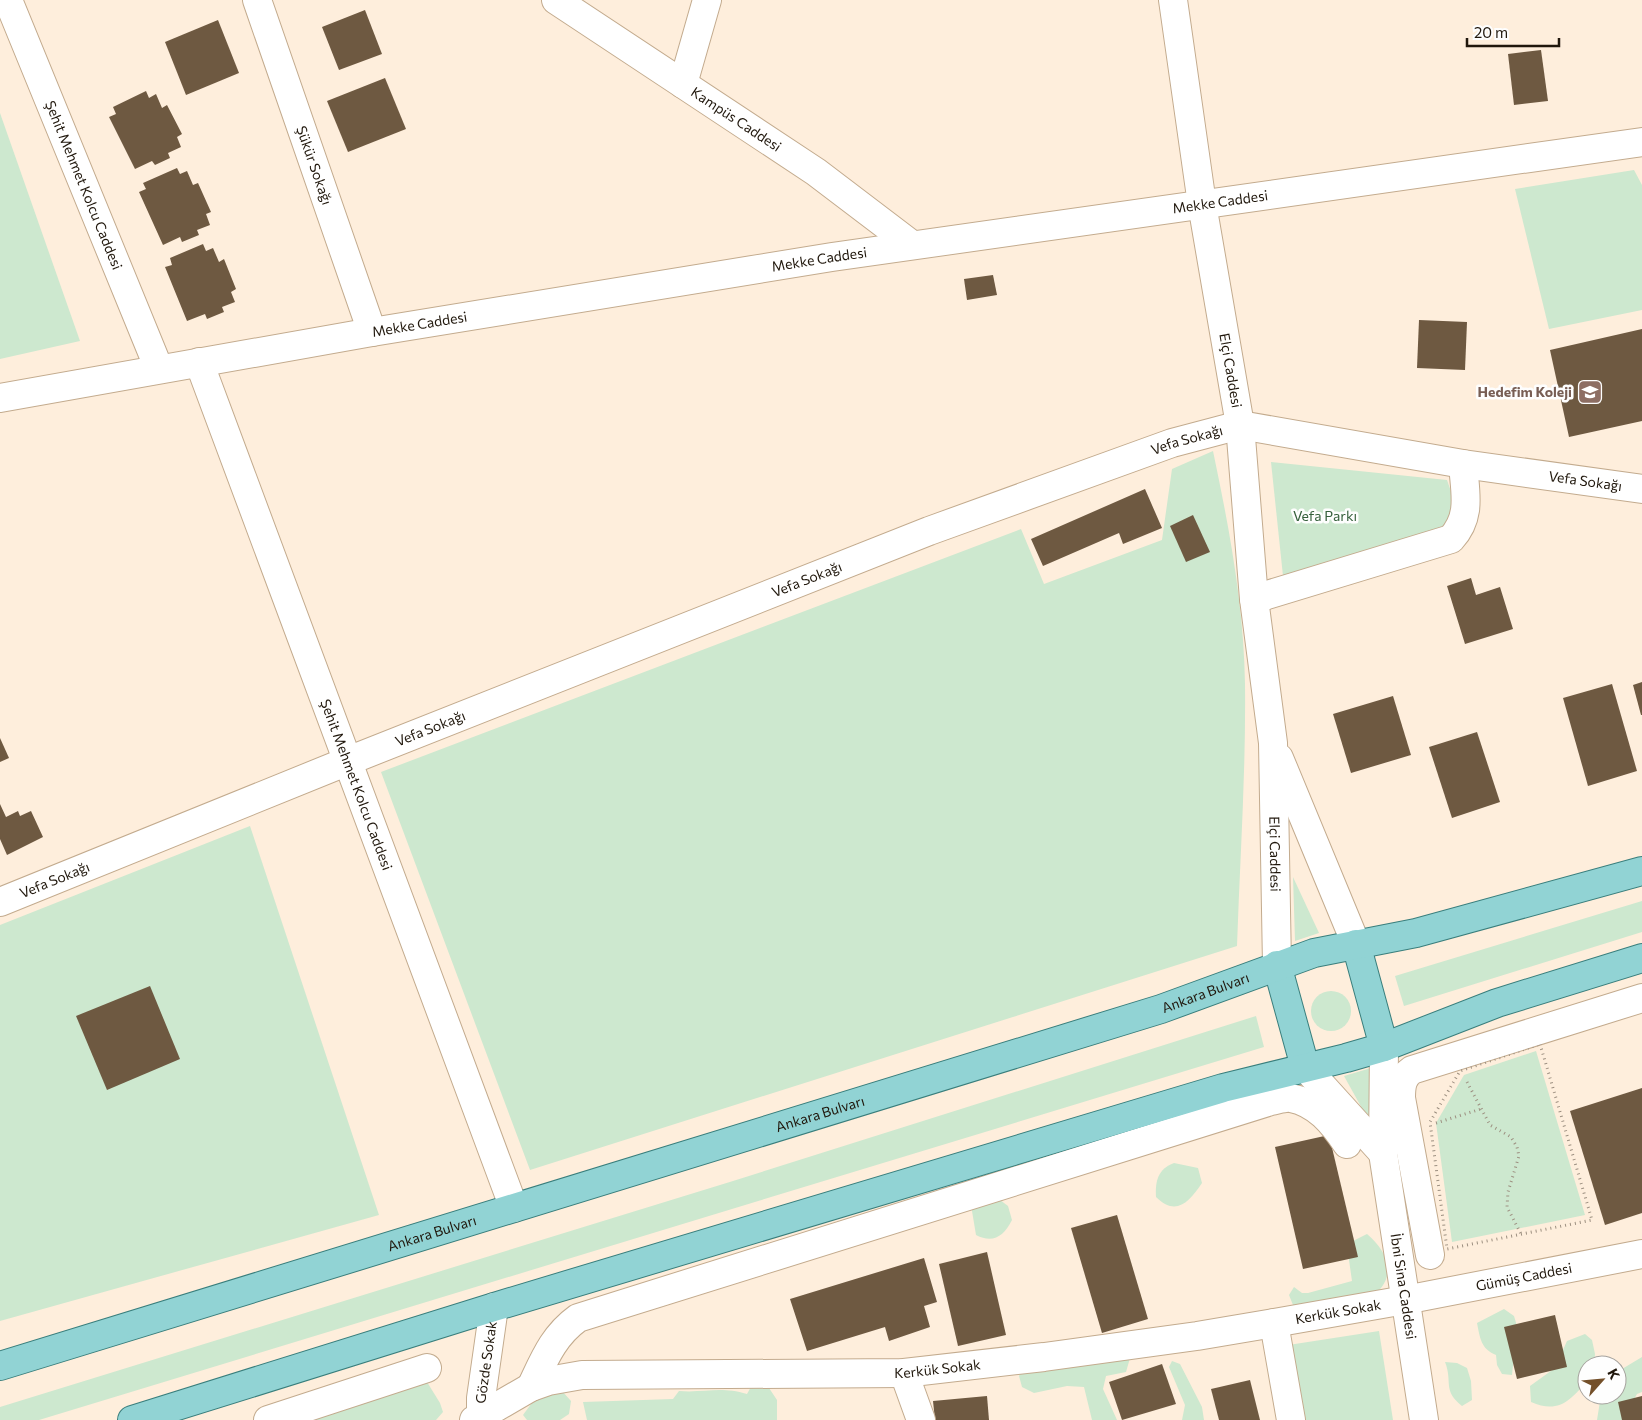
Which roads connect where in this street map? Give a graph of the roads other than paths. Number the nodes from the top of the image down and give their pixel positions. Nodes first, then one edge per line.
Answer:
1 (8, 0) edge
2 (257, 0) edge
3 (556, 0) edge
4 (707, 0) edge
5 (1173, 0) edge
6 (682, 84) junction
7 (1641, 143) edge
8 (1202, 204) junction
9 (912, 244) junction
10 (372, 332) junction
11 (199, 362) junction
12 (159, 369) junction
13 (0, 398) edge
14 (1240, 425) junction
15 (1463, 464) junction
16 (1642, 489) edge
17 (1254, 599) junction
18 (1272, 743) junction
19 (348, 761) junction
20 (1642, 871) edge
21 (0, 902) edge
22 (1356, 944) junction
23 (1642, 958) edge
24 (1277, 966) junction
25 (1642, 998) edge
26 (1384, 1047) junction
27 (1305, 1067) junction
28 (1347, 1144) dead end
29 (1382, 1153) junction
30 (514, 1208) junction
31 (1642, 1254) edge
32 (1430, 1256) dead end
33 (1406, 1300) junction
34 (494, 1307) junction
35 (1274, 1323) junction
36 (0, 1366) edge
37 (427, 1368) dead end
38 (904, 1373) junction
39 (531, 1387) junction
40 (479, 1419) edge
41 (132, 1420) edge
42 (268, 1420) edge
43 (921, 1420) edge
44 (1292, 1420) edge
45 (1424, 1420) edge

1 - 12 street, Şehit Mehmet Kolcu Caddesi
2 - 10 street, Şükür Sokağı
3 - 6 street, Kampüs Caddesi
4 - 6 street
5 - 8 street, Elçi Caddesi
6 - 9 street, Kampüs Caddesi
7 - 8 street, Mekke Caddesi
8 - 9 street, Mekke Caddesi
8 - 14 street, Elçi Caddesi
9 - 10 street, Mekke Caddesi
10 - 11 street, Mekke Caddesi
11 - 12 street, Mekke Caddesi
11 - 19 street, Şehit Mehmet Kolcu Caddesi
12 - 13 street, Mekke Caddesi
14 - 15 street, Vefa Sokağı
14 - 17 street, Elçi Caddesi
14 - 19 street, Vefa Sokağı
15 - 16 street, Vefa Sokağı
15 - 17 street
17 - 18 street, Elçi Caddesi
18 - 22 street, Elçi Caddesi
18 - 24 street, Elçi Caddesi
19 - 21 street, Vefa Sokağı
19 - 30 street, Şehit Mehmet Kolcu Caddesi
20 - 22 main road, Ankara Bulvarı
22 - 24 main road, Ankara Bulvarı
22 - 26 main road
23 - 26 main road
24 - 27 main road
24 - 30 main road, Ankara Bulvarı
25 - 32 street
26 - 27 main road
26 - 29 street, İbni Sina Caddesi
27 - 29 street
27 - 34 main road
28 - 39 street
29 - 33 street, İbni Sina Caddesi
30 - 36 main road, Ankara Bulvarı
31 - 33 street, Gümüş Caddesi
33 - 35 street, Kerkük Sokak
33 - 45 street, İbni Sina Caddesi
34 - 40 street, Gözde Sokak
34 - 41 main road
35 - 38 street, Kerkük Sokak
35 - 44 street
37 - 42 street
38 - 39 street, Kerkük Sokak
38 - 43 street
39 - 40 street, Kerkük Sokak

